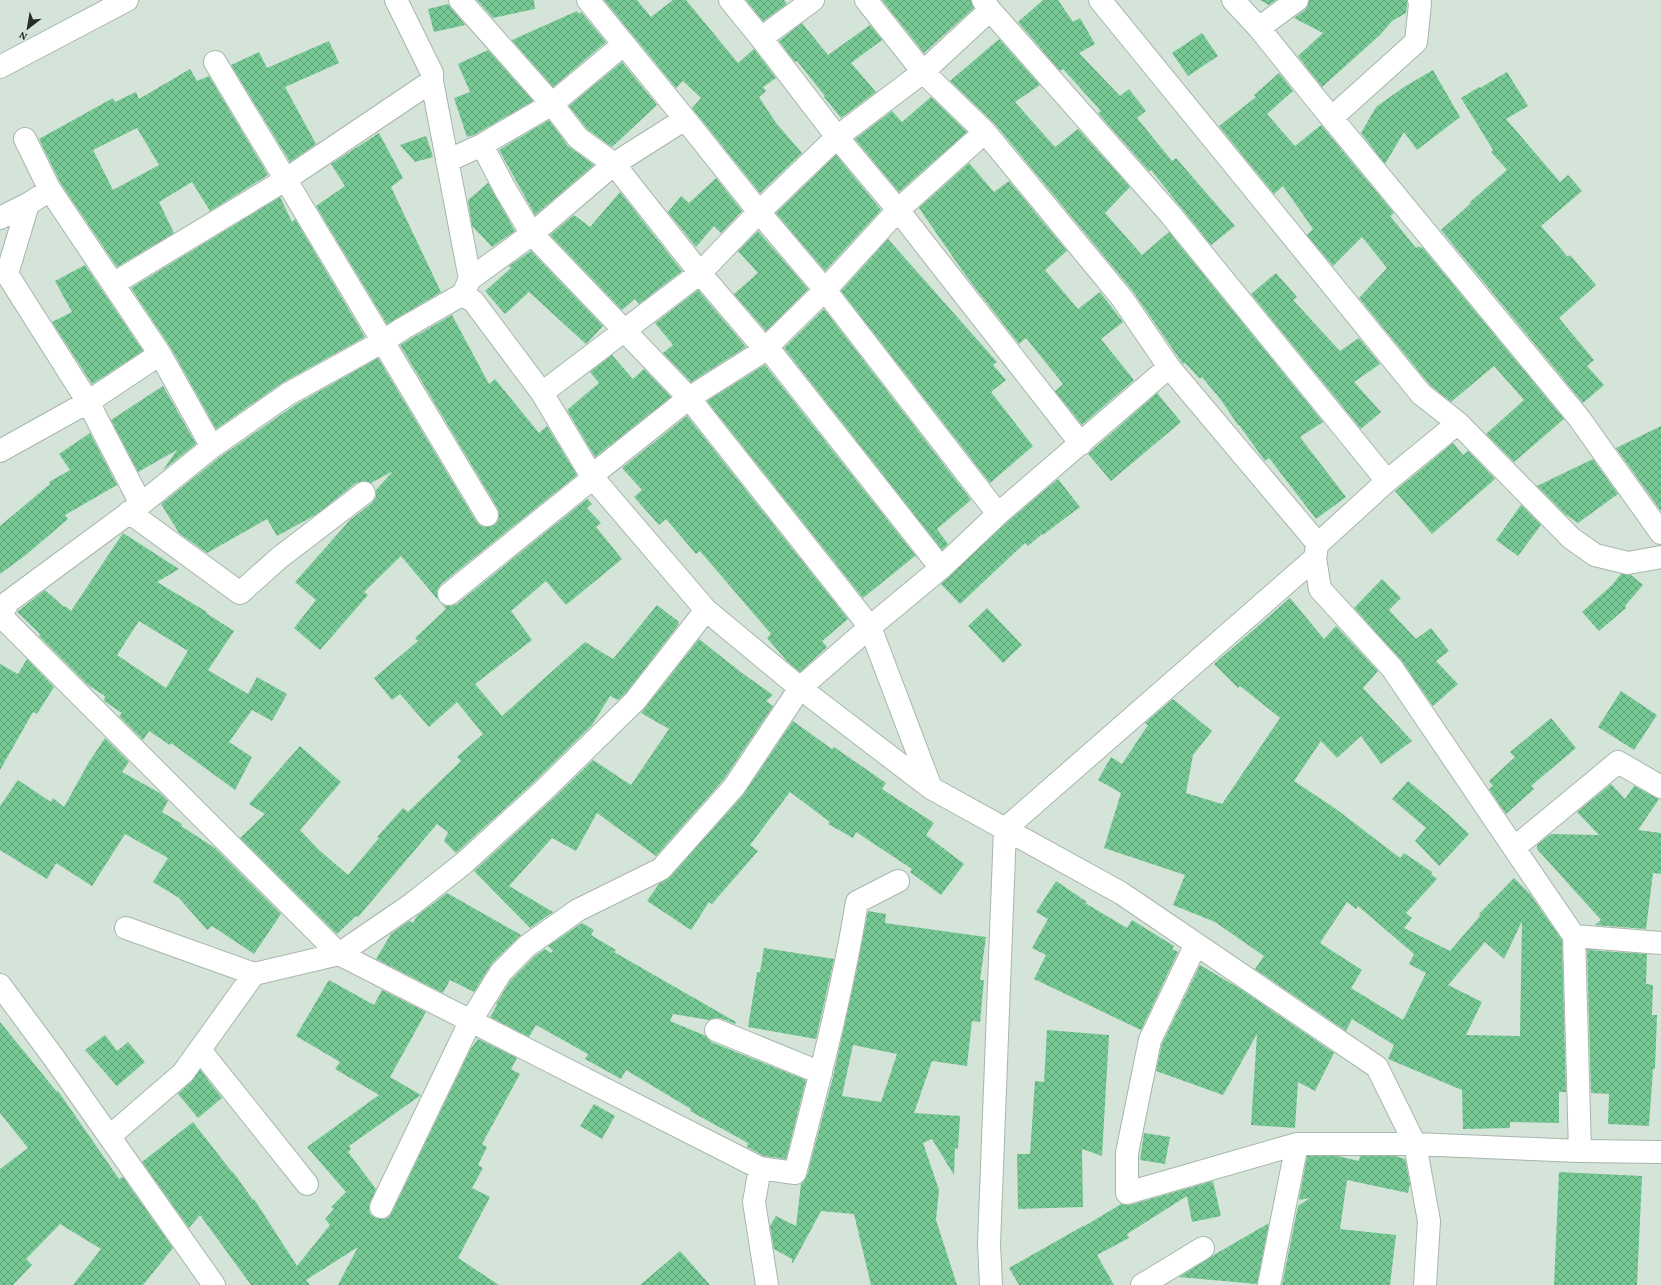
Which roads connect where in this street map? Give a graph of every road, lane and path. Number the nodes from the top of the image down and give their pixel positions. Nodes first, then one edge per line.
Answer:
1 (127, 0) edge
2 (396, 0) edge
3 (460, 0) edge
4 (588, 0) edge
5 (730, 0) edge
6 (813, 0) edge
7 (866, 0) edge
8 (1100, 0) edge
9 (1233, 0) edge
10 (1297, 0) edge
11 (1419, 0) edge
12 (986, 5) edge
13 (1259, 28) junction
14 (761, 38) junction
15 (624, 44) junction
16 (215, 62) dead end
17 (0, 68) edge
18 (922, 72) junction
19 (432, 81) junction
20 (552, 104) junction
21 (1329, 115) junction
22 (685, 119) junction
23 (985, 132) junction
24 (837, 137) junction
25 (25, 139) dead end
26 (482, 145) junction
27 (447, 161) junction
28 (614, 164) junction
29 (285, 180) junction
30 (50, 190) junction
31 (28, 204) junction
32 (898, 210) junction
33 (759, 212) junction
34 (0, 218) edge
35 (532, 234) junction
36 (700, 272) junction
37 (113, 284) junction
38 (466, 287) junction
39 (825, 290) junction
40 (623, 331) junction
41 (382, 342) junction
42 (768, 348) junction
43 (160, 354) junction
44 (1169, 367) junction
45 (542, 393) junction
46 (689, 398) junction
47 (88, 402) junction
48 (1458, 423) junction
49 (1081, 444) junction
50 (212, 447) junction
51 (0, 451) edge
52 (597, 474) junction
53 (1387, 481) junction
54 (364, 493) dead end
55 (135, 508) junction
56 (998, 514) junction
57 (487, 515) dead end
58 (1661, 533) edge
59 (1317, 551) junction
60 (1661, 557) edge
61 (941, 568) junction
62 (449, 594) dead end
63 (706, 610) junction
64 (0, 617) edge
65 (870, 627) junction
66 (800, 688) junction
67 (1661, 787) edge
68 (931, 788) junction
69 (1005, 829) junction
70 (1514, 848) junction
71 (898, 882) dead end
72 (126, 928) dead end
73 (1574, 936) junction
74 (1661, 943) edge
75 (1196, 944) junction
76 (339, 954) junction
77 (254, 974) junction
78 (0, 985) edge
79 (470, 1022) junction
80 (716, 1030) dead end
81 (200, 1050) junction
82 (821, 1073) junction
83 (110, 1136) junction
84 (1297, 1144) junction
85 (1415, 1144) junction
86 (1580, 1152) junction
87 (1661, 1152) edge
88 (760, 1168) junction
89 (307, 1184) dead end
90 (381, 1207) dead end
91 (1203, 1248) dead end
92 (214, 1285) edge
93 (767, 1285) edge
94 (991, 1285) edge
95 (1142, 1285) edge
96 (1269, 1285) edge
97 (1425, 1285) edge

1 - 17 street
2 - 19 street
3 - 20 street
4 - 15 street
5 - 14 street
6 - 14 street
7 - 18 street
8 - 48 street
9 - 13 street
10 - 13 street
11 - 21 street
12 - 18 street
12 - 53 street
13 - 21 street
14 - 24 street
15 - 20 street
15 - 22 street
16 - 29 street
18 - 23 street
18 - 24 street
19 - 27 street
19 - 29 street
20 - 26 street
20 - 28 street
21 - 58 street
22 - 28 street
22 - 33 street
23 - 32 street
23 - 44 street
24 - 32 street
24 - 33 street
25 - 30 street
26 - 27 street
26 - 35 street
27 - 38 street
28 - 35 street
28 - 36 street
29 - 37 street
29 - 41 street
30 - 31 street
30 - 37 street
31 - 34 street
31 - 47 street
32 - 39 street
32 - 49 street
33 - 36 street
33 - 39 street
35 - 38 street
35 - 40 street
36 - 40 street
36 - 42 street
37 - 43 street
38 - 41 street
38 - 45 street
39 - 42 street
39 - 56 street
40 - 45 street
40 - 46 street
41 - 50 street
41 - 57 street
42 - 46 street
42 - 61 street
43 - 47 street
43 - 50 street
44 - 49 street
44 - 59 street
45 - 52 street
46 - 52 street
46 - 65 street
47 - 51 street
47 - 55 street
48 - 53 street
48 - 60 street
49 - 56 street
50 - 55 street
52 - 62 street
52 - 63 street
53 - 59 street
54 - 55 street
55 - 64 street
56 - 61 street
59 - 69 street
59 - 70 street
61 - 65 street
63 - 66 street
63 - 76 street
64 - 76 street
65 - 66 street
65 - 68 street
66 - 68 street
66 - 79 street
67 - 70 street
68 - 69 street
69 - 75 street
69 - 94 street
70 - 73 street
71 - 82 street
72 - 77 street
73 - 74 street
73 - 86 street
75 - 84 street
75 - 85 street
76 - 77 street
76 - 79 street
77 - 81 street
78 - 83 street
79 - 88 street
79 - 90 street
80 - 82 street
81 - 83 street
81 - 89 street
82 - 88 street
83 - 92 street
84 - 85 street
84 - 96 street
85 - 86 street
85 - 97 street
86 - 87 street
88 - 93 street
91 - 95 street

